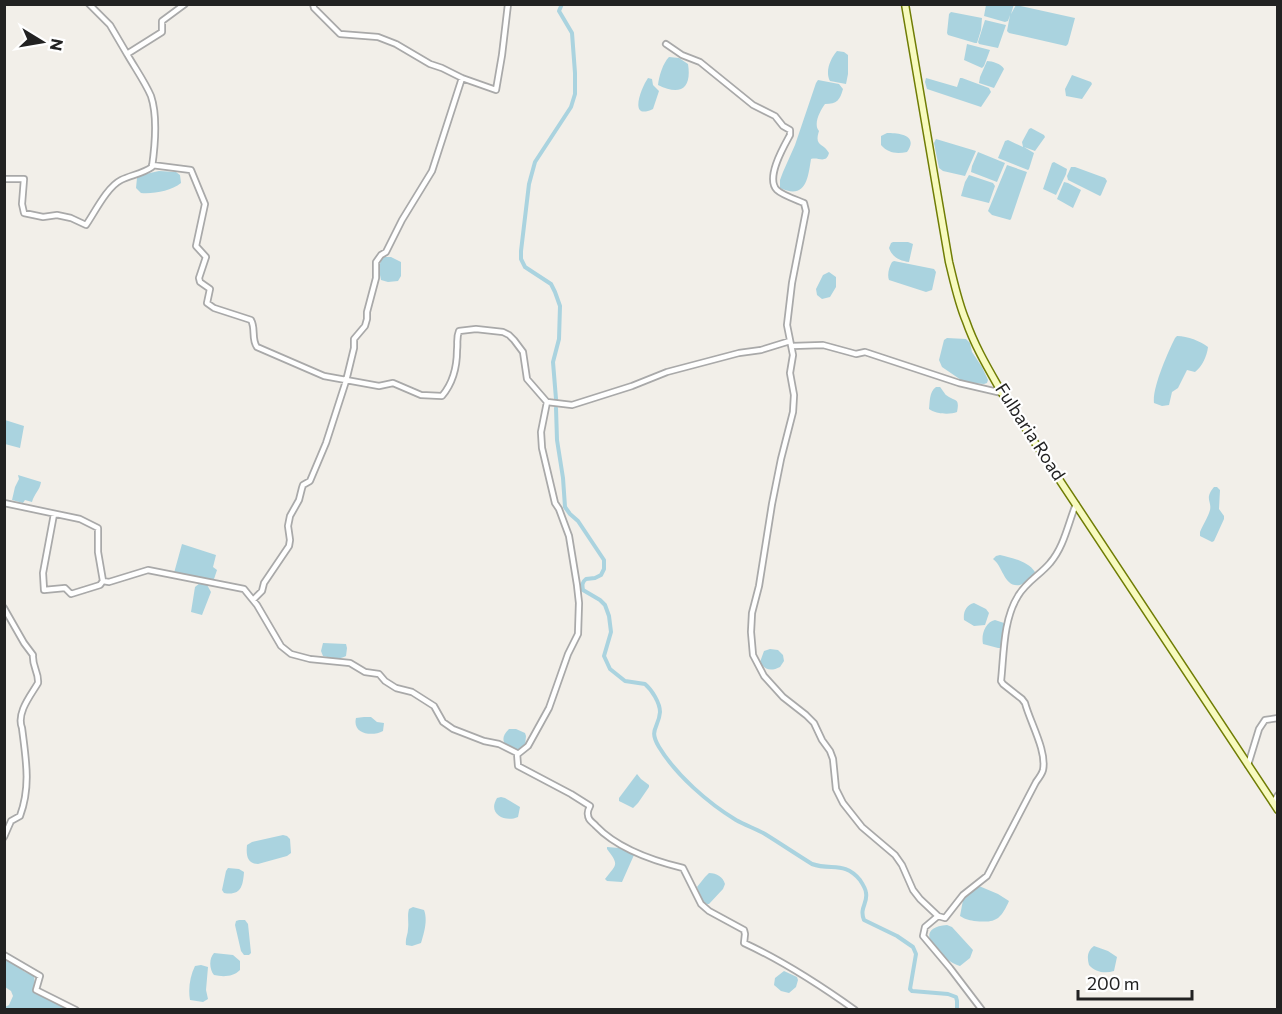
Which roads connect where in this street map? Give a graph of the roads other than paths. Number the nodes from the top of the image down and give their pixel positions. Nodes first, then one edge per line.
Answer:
1 (89, 4) edge
2 (185, 4) edge
3 (313, 4) edge
4 (508, 4) edge
5 (905, 4) edge
6 (666, 44) dead end
7 (127, 54) junction
8 (462, 78) junction
9 (152, 165) junction
10 (4, 179) edge
11 (791, 344) junction
12 (346, 381) junction
13 (1002, 393) junction
14 (547, 402) junction
15 (4, 503) edge
16 (1076, 503) junction
17 (54, 514) junction
18 (103, 581) junction
19 (253, 600) junction
20 (4, 608) edge
21 (1278, 718) edge
22 (518, 754) junction
23 (1248, 765) junction
24 (1278, 795) edge
25 (1273, 803) junction
26 (1278, 810) edge
27 (4, 837) edge
28 (938, 916) junction
29 (4, 955) edge
30 (76, 1010) edge
31 (855, 1010) edge
32 (982, 1010) edge

1 - 7 street
2 - 7 street
3 - 8 street
4 - 8 street
5 - 13 main road, Fulbaria Road
6 - 11 street
7 - 9 street
8 - 12 street
9 - 10 street
9 - 12 street
11 - 13 street
11 - 14 street
11 - 28 street
12 - 14 street
12 - 19 street
13 - 16 main road, Fulbaria Road
14 - 22 street
15 - 17 street
16 - 23 main road, Fulbaria Road
16 - 28 street
17 - 18 street
17 - 18 street
18 - 19 street
19 - 22 street
20 - 27 street
21 - 23 street
22 - 31 street
23 - 25 main road, Fulbaria Road
24 - 25 street
25 - 26 main road, Fulbaria Road
28 - 32 street
29 - 30 street

